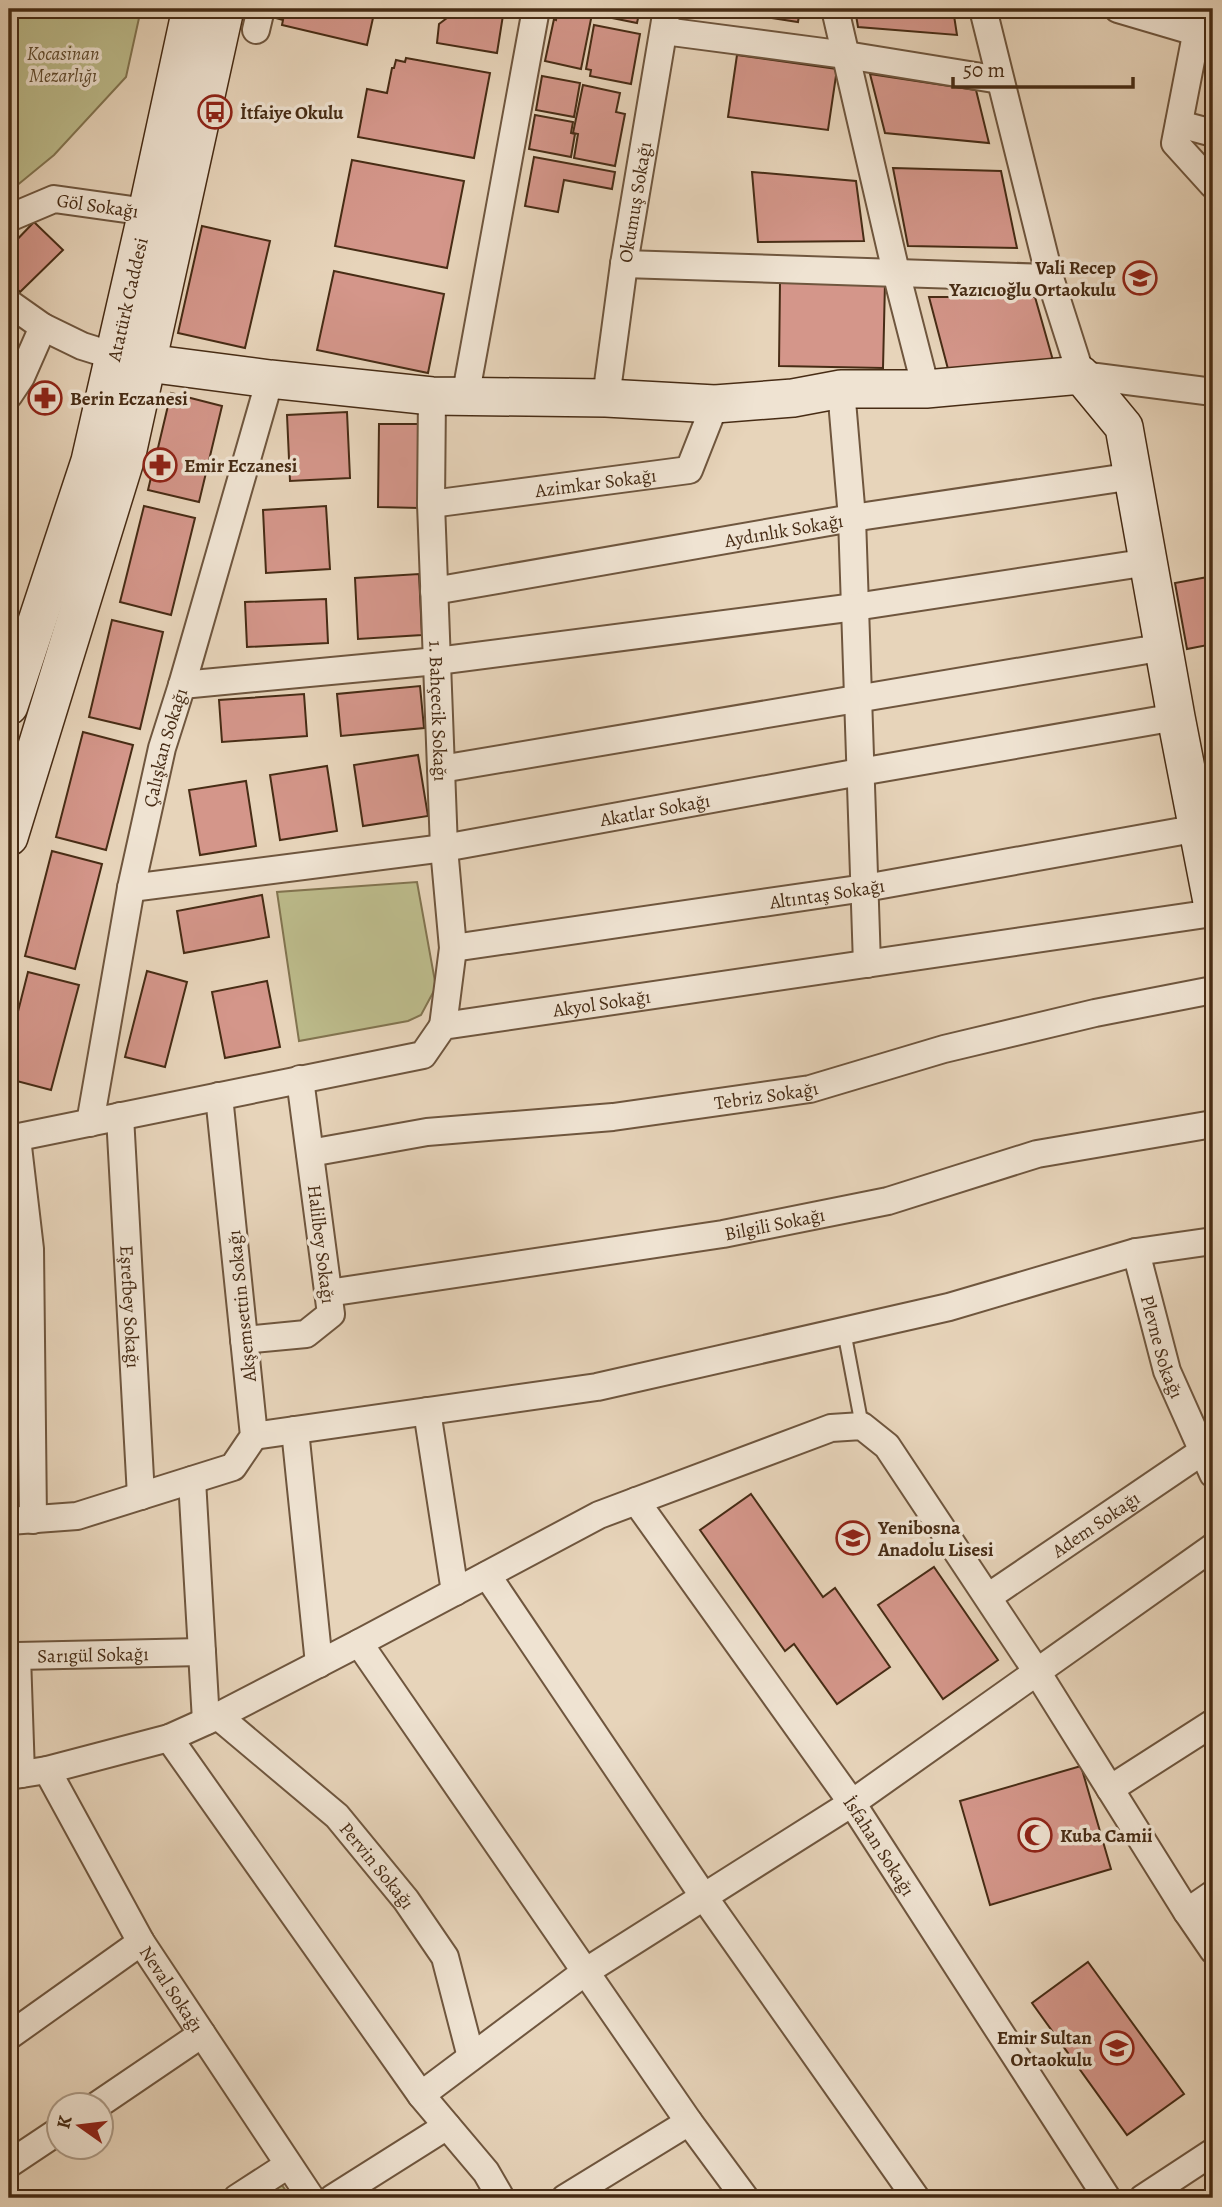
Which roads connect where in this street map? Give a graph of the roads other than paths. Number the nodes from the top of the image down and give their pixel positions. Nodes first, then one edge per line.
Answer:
1 (191, 9) edge
2 (225, 9) edge
3 (536, 9) edge
4 (835, 9) edge
5 (983, 9) edge
6 (1118, 9) edge
7 (665, 20) edge
8 (1198, 20) edge
9 (846, 55) junction
10 (1000, 80) junction
11 (1179, 124) junction
12 (1213, 133) edge
13 (1213, 185) edge
14 (147, 212) junction
15 (9, 218) edge
16 (624, 264) junction
17 (896, 272) junction
18 (1050, 278) junction
19 (9, 303) edge
20 (43, 327) junction
21 (131, 359) junction
22 (1081, 375) junction
23 (270, 379) junction
24 (926, 388) junction
25 (841, 389) junction
26 (1213, 392) edge
27 (9, 395) edge
28 (449, 397) junction
29 (606, 398) junction
30 (715, 404) junction
31 (1134, 476) junction
32 (431, 504) junction
33 (852, 518) junction
34 (1149, 562) junction
35 (434, 591) junction
36 (855, 607) junction
37 (1165, 648) junction
38 (437, 661) junction
39 (182, 685) junction
40 (859, 699) junction
41 (9, 706) edge
42 (1176, 717) junction
43 (441, 769) junction
44 (860, 772) junction
45 (1199, 828) junction
46 (9, 837) edge
47 (444, 848) junction
48 (131, 888) junction
49 (865, 888) junction
50 (1213, 907) edge
51 (1213, 913) edge
52 (453, 948) junction
53 (867, 964) junction
54 (1213, 990) edge
55 (443, 1026) junction
56 (300, 1079) junction
57 (219, 1096) junction
58 (120, 1116) junction
59 (90, 1123) junction
60 (1213, 1124) edge
61 (13, 1139) edge
62 (310, 1153) junction
63 (1213, 1241) edge
64 (1136, 1252) junction
65 (328, 1293) junction
66 (844, 1331) junction
67 (244, 1340) junction
68 (427, 1411) junction
69 (862, 1426) junction
70 (295, 1430) junction
71 (254, 1436) junction
72 (1208, 1462) edge
73 (192, 1480) junction
74 (141, 1496) junction
75 (636, 1501) junction
76 (21, 1520) edge
77 (1213, 1547) edge
78 (487, 1575) junction
79 (455, 1592) junction
80 (988, 1597) junction
81 (359, 1643) junction
82 (202, 1651) junction
83 (319, 1664) junction
84 (1037, 1672) junction
85 (212, 1718) junction
86 (1213, 1723) edge
87 (169, 1738) junction
88 (26, 1773) edge
89 (1110, 1789) junction
90 (852, 1803) junction
91 (1213, 1894) edge
92 (704, 1897) junction
93 (1187, 1912) junction
94 (141, 1942) junction
95 (1213, 1950) edge
96 (585, 1972) junction
97 (202, 2034) junction
98 (9, 2036) edge
99 (471, 2057) junction
100 (115, 2092) edge
101 (421, 2095) junction
102 (689, 2122) junction
103 (447, 2126) junction
104 (46, 2139) edge
105 (1213, 2152) edge
106 (9, 2164) edge
107 (288, 2165) junction
108 (237, 2198) edge
109 (311, 2198) edge
110 (333, 2198) edge
111 (501, 2198) edge
112 (565, 2198) edge
113 (745, 2198) edge
114 (916, 2198) edge
115 (1107, 2198) edge
116 (1143, 2198) edge

1 - 14 main road, Atatürk Caddesi
2 - 21 main road
3 - 28 street, 1. Bahçecik Sokağı
4 - 9 street
5 - 10 street
6 - 8 street
7 - 9 street
7 - 16 street, Okumuş Sokağı
8 - 11 street
9 - 10 street
9 - 17 street
10 - 18 street
11 - 12 street
11 - 13 street
14 - 15 street, Göl Sokağı
14 - 21 main road, Atatürk Caddesi
16 - 17 street
16 - 29 street, Okumuş Sokağı
17 - 18 street
17 - 24 street
18 - 22 street
19 - 20 street
20 - 21 street
20 - 27 street
21 - 23 main road
21 - 41 main road, Atatürk Caddesi
21 - 46 main road
22 - 24 main road
22 - 26 street
22 - 31 main road
23 - 28 main road
23 - 39 street, Çalışkan Sokağı
24 - 25 main road
25 - 30 main road
25 - 33 street
28 - 29 main road
28 - 32 street, 1. Bahçecik Sokağı
29 - 30 main road
30 - 32 street, Azimkar Sokağı
31 - 33 street, Aydınlık Sokağı
31 - 34 main road
32 - 35 street, 1. Bahçecik Sokağı
33 - 35 street, Aydınlık Sokağı
33 - 36 street
34 - 36 street
34 - 37 main road
35 - 38 street, 1. Bahçecik Sokağı
36 - 38 street
36 - 40 street
37 - 40 street
37 - 42 main road
38 - 39 street
38 - 43 street, 1. Bahçecik Sokağı
39 - 48 street, Çalışkan Sokağı
40 - 43 street
40 - 44 street
42 - 44 street, Akatlar Sokağı
42 - 45 main road
43 - 47 street, 1. Bahçecik Sokağı
44 - 47 street, Akatlar Sokağı
44 - 49 street
45 - 49 street, Altıntaş Sokağı
45 - 50 main road
47 - 48 street, Akatlar Sokağı
47 - 52 street, 1. Bahçecik Sokağı
48 - 59 street, Çalışkan Sokağı
49 - 52 street, Altıntaş Sokağı
49 - 53 street
51 - 53 street, Akyol Sokağı
52 - 55 street, 1. Bahçecik Sokağı
53 - 55 street, Akyol Sokağı
54 - 62 street, Tebriz Sokağı
55 - 56 street
56 - 57 street
56 - 62 street, Halilbey Sokağı
57 - 58 street
57 - 67 street, Akşemsettin Sokağı
58 - 59 street
58 - 74 street, Eşrefbey Sokağı
59 - 61 street
60 - 65 street, Bilgili Sokağı
61 - 76 street
62 - 65 street, Halilbey Sokağı
63 - 64 street
64 - 66 street
64 - 72 street, Plevne Sokağı
65 - 67 street, Halilbey Sokağı
66 - 68 street
66 - 69 lane
67 - 71 street, Akşemsettin Sokağı
68 - 70 street
68 - 79 street
69 - 75 street
69 - 80 street
70 - 71 street
70 - 83 street
71 - 73 street
72 - 80 street, Adem Sokağı
73 - 74 street
73 - 82 street
74 - 76 street
75 - 78 street
75 - 90 street, İsfahan Sokağı
77 - 84 street
78 - 79 street
78 - 92 street
79 - 81 street
80 - 84 street
81 - 83 street
81 - 96 street
82 - 85 street
82 - 88 street, Sarıgül Sokağı
83 - 85 street
84 - 89 street
84 - 90 street
85 - 87 street
85 - 99 street, Pervin Sokağı
86 - 89 street
87 - 88 street
87 - 101 street
88 - 94 street, Neval Sokağı
89 - 93 street
90 - 92 street
90 - 115 street, İsfahan Sokağı
91 - 93 street
92 - 96 street
92 - 114 street
93 - 95 street
94 - 97 street, Neval Sokağı
94 - 98 street
96 - 99 street
96 - 102 street
97 - 100 street
97 - 107 street, Neval Sokağı
99 - 101 street
101 - 103 street
102 - 112 street
102 - 113 street
103 - 110 street
103 - 111 street
104 - 106 street
105 - 116 street
107 - 108 street
107 - 109 street, Neval Sokağı

